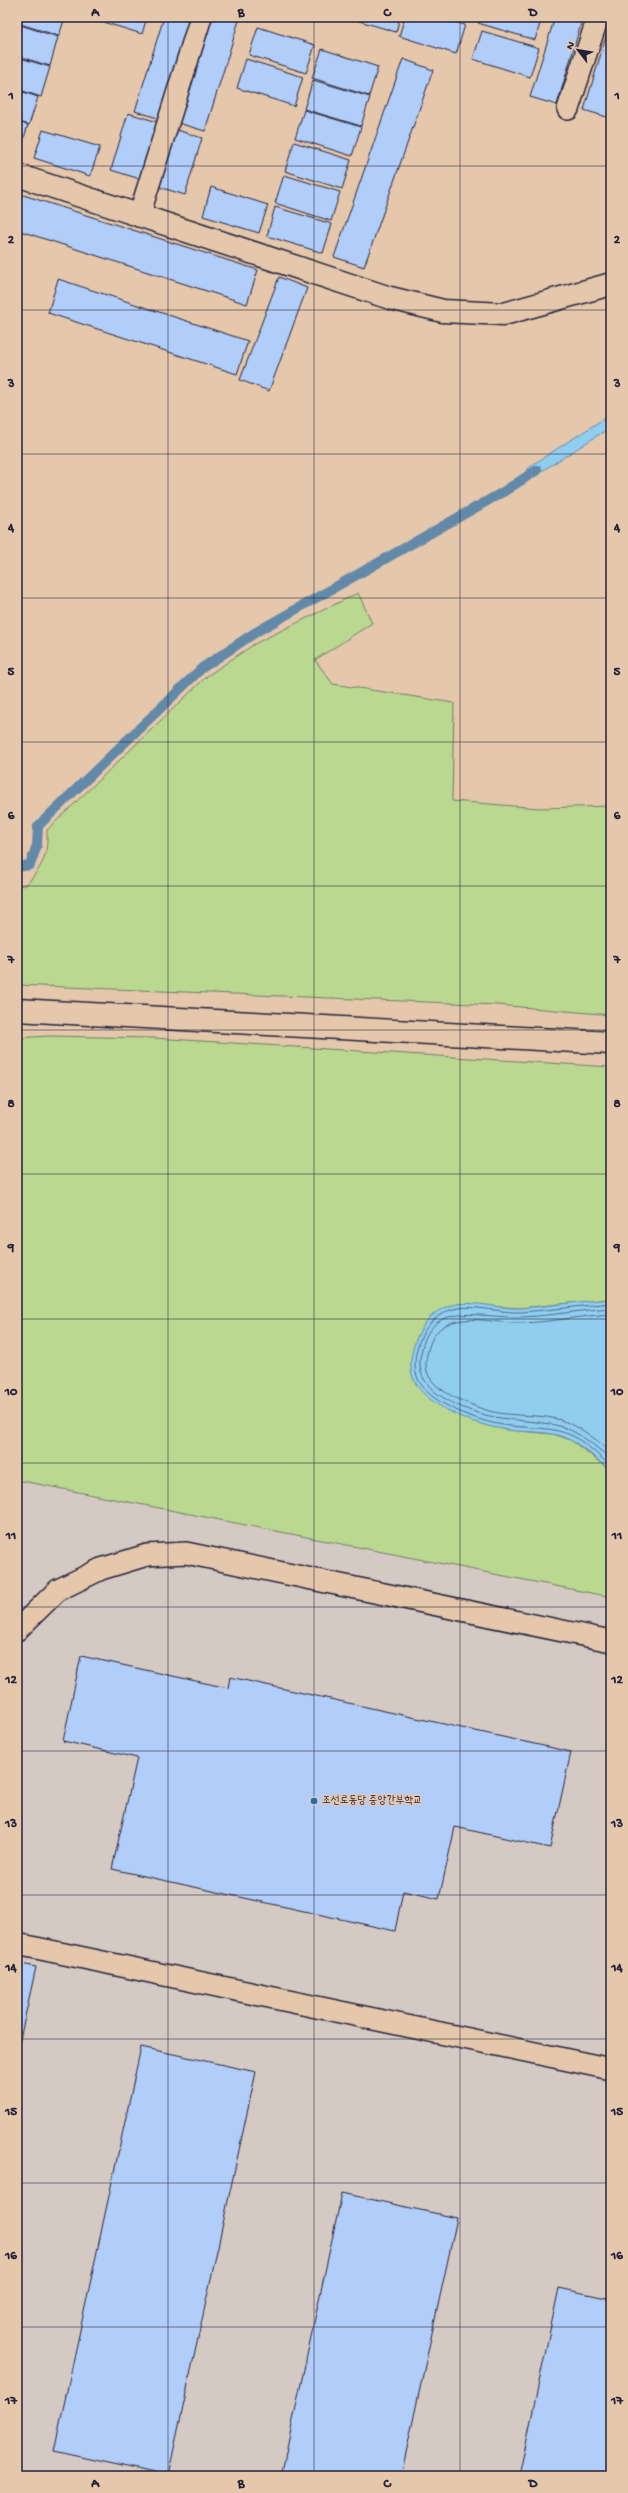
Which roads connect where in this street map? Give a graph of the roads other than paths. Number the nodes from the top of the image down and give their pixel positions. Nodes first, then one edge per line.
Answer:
1 (201, 17) edge
2 (598, 17) edge
3 (568, 109) dead end
4 (17, 175) edge
5 (140, 216) junction
6 (611, 284) edge
7 (17, 1010) edge
8 (611, 1043) edge
9 (17, 1630) edge
10 (611, 1641) edge
11 (17, 1944) edge
12 (611, 2069) edge

1 - 5 lane
2 - 3 lane
4 - 5 street
5 - 6 street
7 - 8 street
9 - 10 lane
11 - 12 lane

